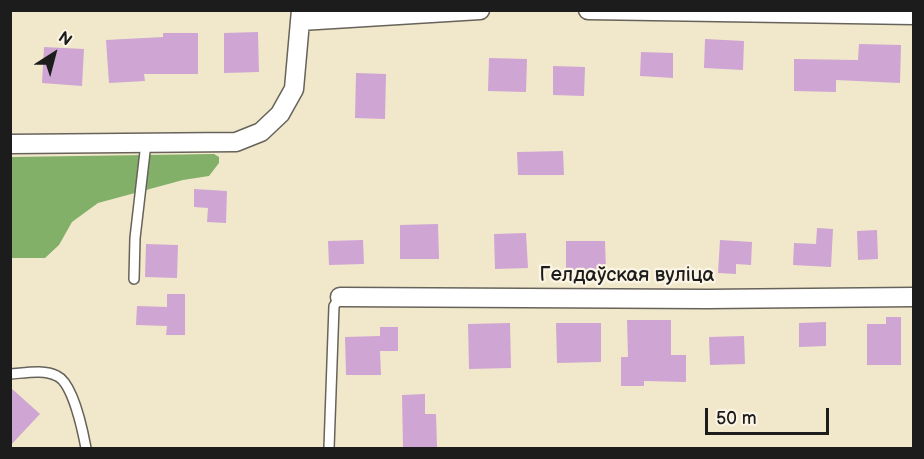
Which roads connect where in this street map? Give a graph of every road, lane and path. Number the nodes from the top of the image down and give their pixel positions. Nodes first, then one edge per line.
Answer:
1 (480, 10) edge
2 (588, 10) edge
3 (914, 15) edge
4 (302, 16) edge
5 (146, 143) junction
6 (10, 144) edge
7 (134, 279) dead end
8 (340, 297) joint
9 (914, 297) edge
10 (10, 374) edge
11 (86, 448) edge
12 (329, 448) edge

1 - 4 street
2 - 3 street
4 - 5 street
5 - 6 street
5 - 7 lane
8 - 9 street, Гелдаўская вуліца
8 - 12 lane
10 - 11 lane

